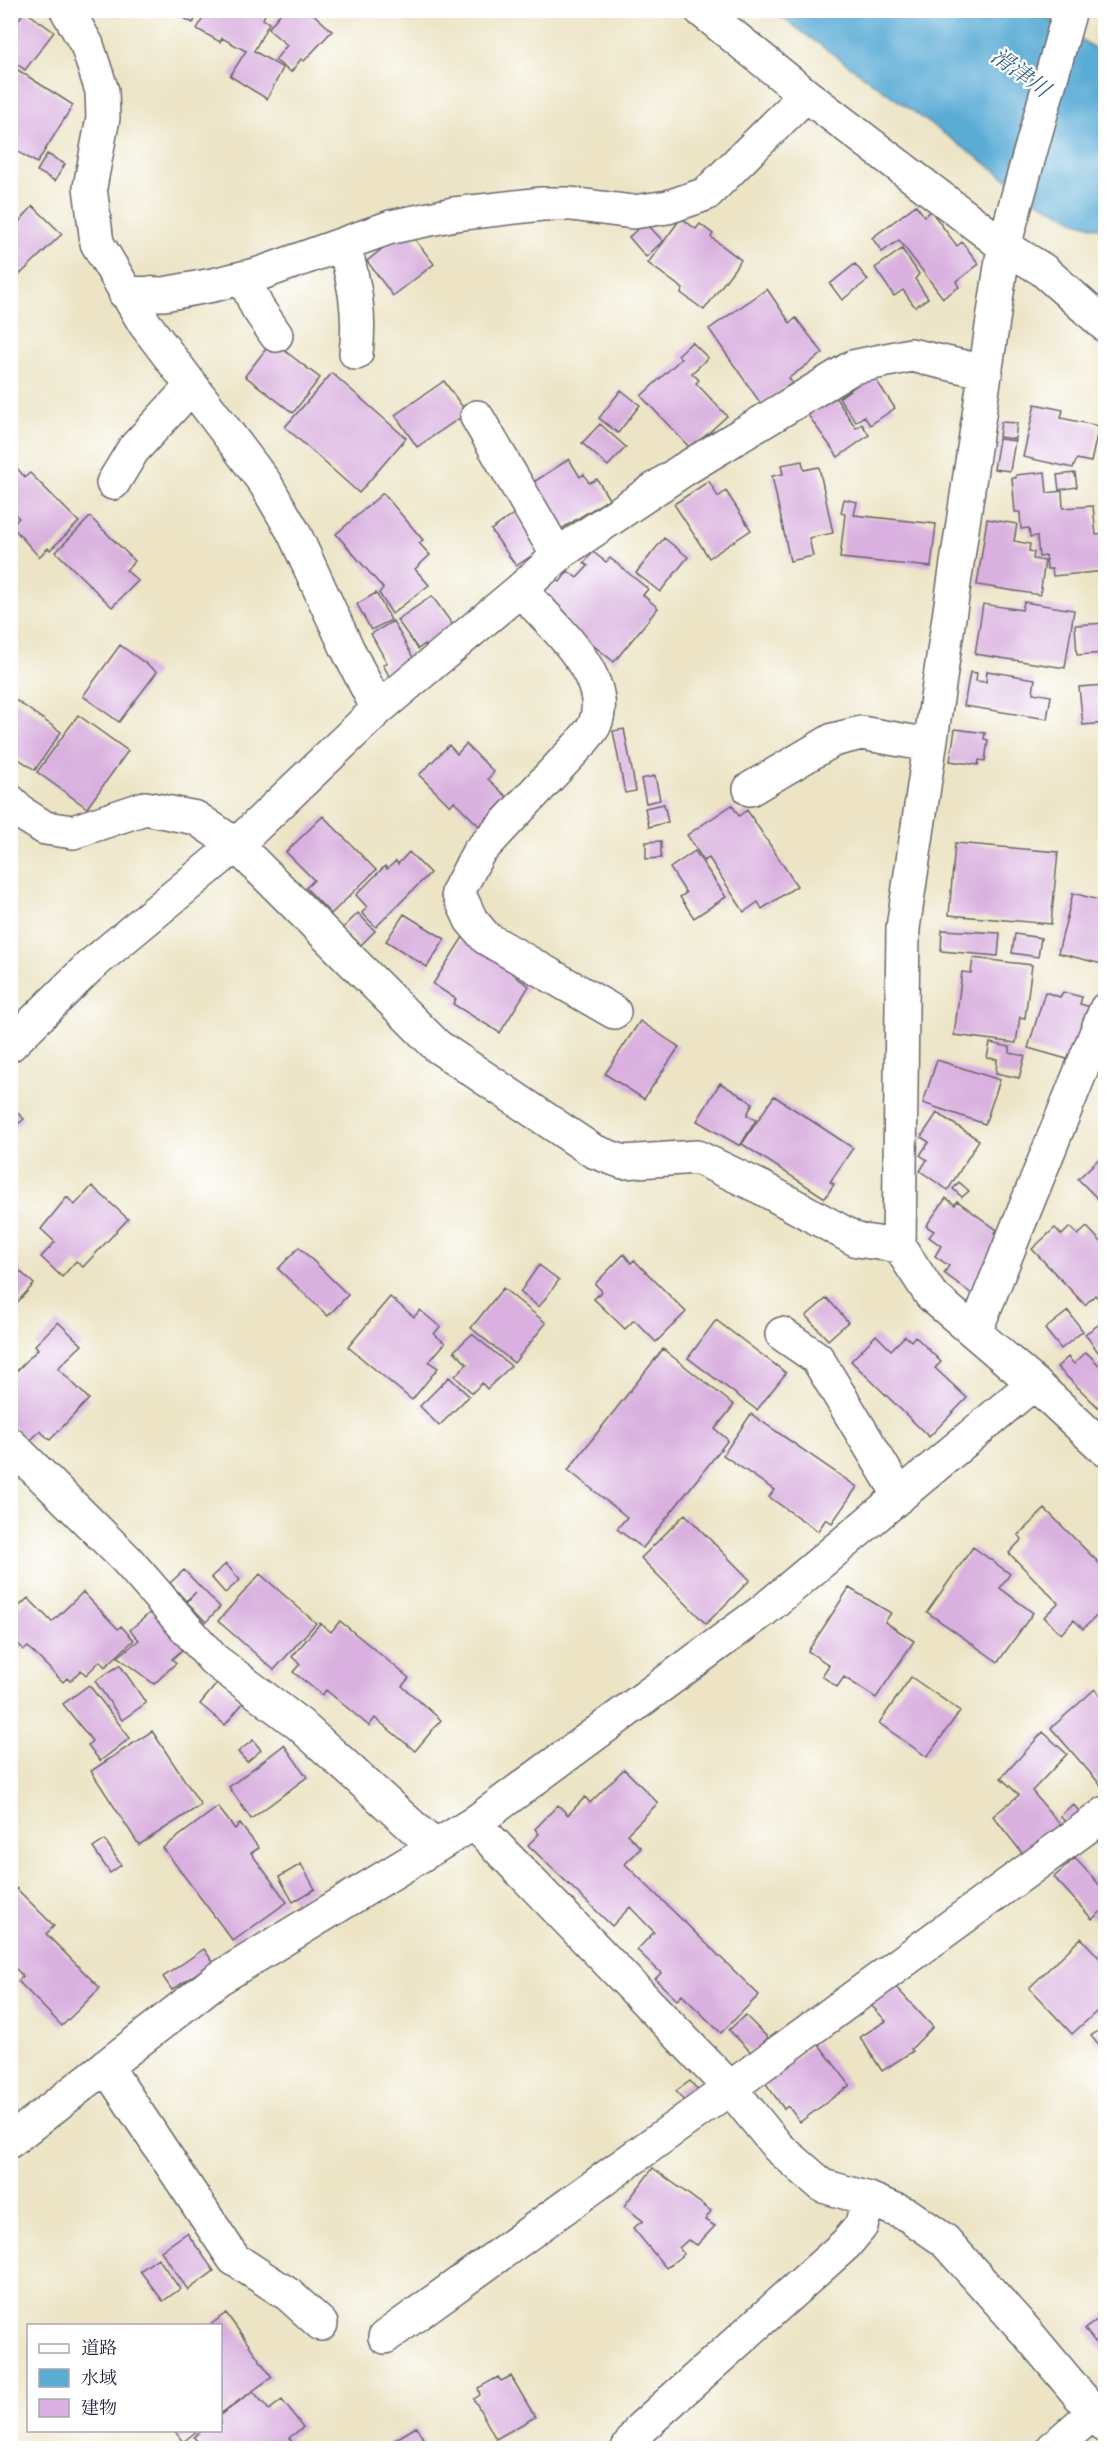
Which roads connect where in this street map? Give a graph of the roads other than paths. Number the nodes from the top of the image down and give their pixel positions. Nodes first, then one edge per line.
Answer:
1 (67, 10) edge
2 (701, 10) edge
3 (1070, 10) edge
4 (806, 95) junction
5 (1006, 239) junction
6 (345, 244) junction
7 (244, 278) junction
8 (125, 293) junction
9 (1106, 326) edge
10 (276, 334) dead end
11 (356, 352) dead end
12 (986, 372) junction
13 (192, 386) junction
14 (477, 417) dead end
15 (113, 483) dead end
16 (558, 556) junction
17 (520, 590) junction
18 (378, 709) junction
19 (930, 745) junction
20 (750, 789) dead end
21 (10, 801) edge
22 (236, 844) junction
23 (1106, 1010) edge
24 (615, 1012) dead end
25 (10, 1045) edge
26 (899, 1246) junction
27 (975, 1332) junction
28 (782, 1334) dead end
29 (1034, 1383) junction
30 (10, 1444) edge
31 (1106, 1450) edge
32 (900, 1496) junction
33 (1106, 1813) edge
34 (474, 1823) junction
35 (434, 1846) junction
36 (106, 2066) junction
37 (730, 2088) junction
38 (10, 2141) edge
39 (868, 2199) junction
40 (321, 2324) dead end
41 (385, 2337) dead end
42 (1099, 2420) edge
43 (628, 2448) edge
44 (1053, 2448) edge

1 - 8 street
2 - 4 street
3 - 5 street
4 - 5 street
4 - 6 street
5 - 9 street
5 - 12 street
6 - 7 street
6 - 11 street
7 - 8 street
7 - 10 street
8 - 13 street
12 - 16 street
12 - 19 street
13 - 15 street
13 - 18 street
14 - 16 street
16 - 17 street
17 - 18 street
17 - 24 street
18 - 22 street
19 - 20 street
19 - 26 street
21 - 22 street
22 - 25 street
22 - 26 street
23 - 27 street
26 - 27 street
27 - 29 street
28 - 32 street
29 - 31 street
29 - 32 street
30 - 35 street
32 - 34 street
33 - 37 street
34 - 35 street
34 - 37 street
35 - 36 street
36 - 38 street
36 - 40 street
37 - 39 street
37 - 41 street
39 - 42 street
39 - 43 street
42 - 44 street

